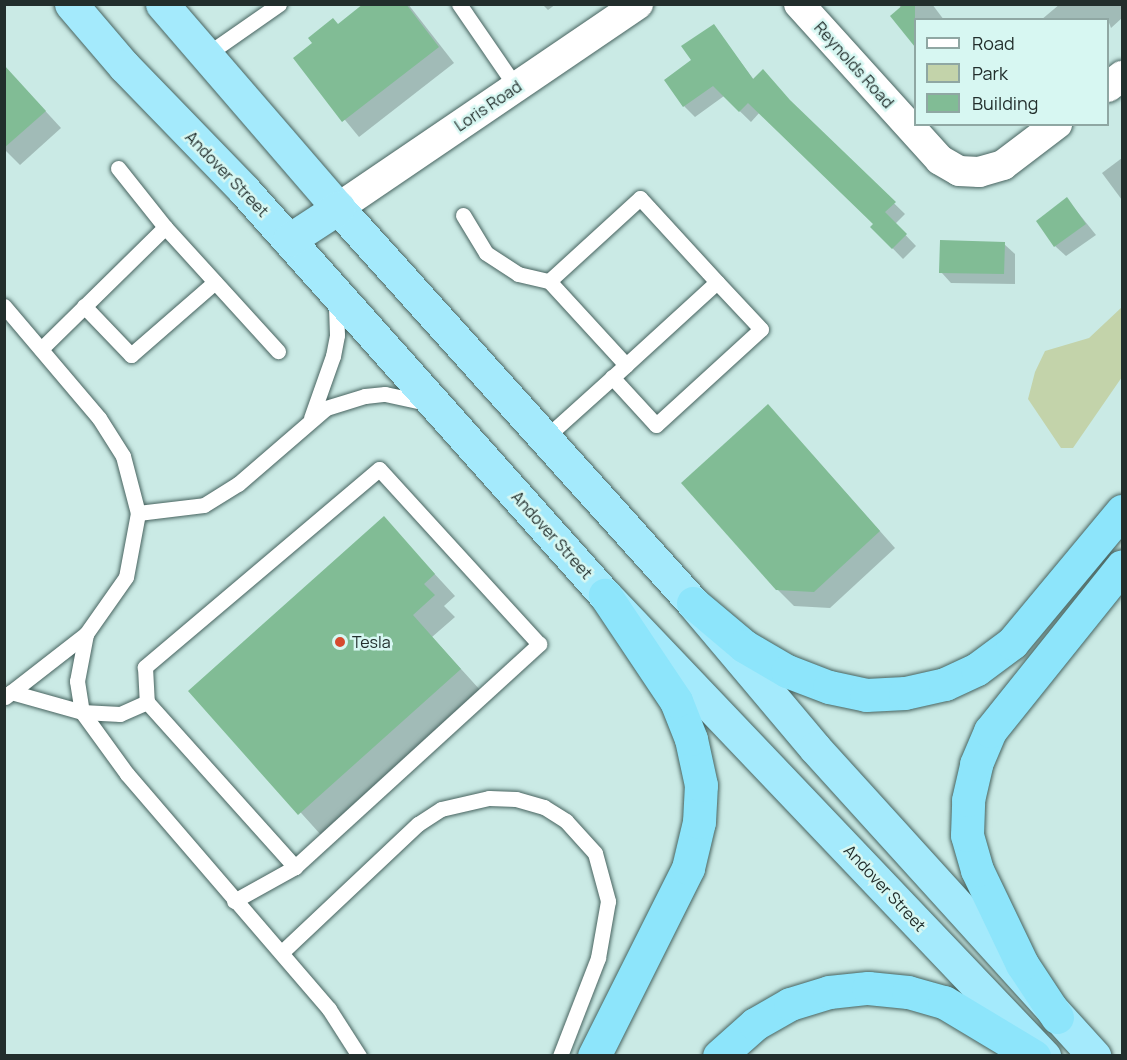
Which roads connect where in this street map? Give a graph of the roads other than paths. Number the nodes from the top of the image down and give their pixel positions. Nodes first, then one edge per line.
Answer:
1 (71, 4) edge
2 (162, 4) edge
3 (279, 4) edge
4 (459, 4) edge
5 (638, 4) edge
6 (799, 4) edge
7 (206, 55) junction
8 (1122, 76) edge
9 (1109, 86) edge
10 (516, 87) junction
11 (1054, 126) edge
12 (118, 168) dead end
13 (338, 208) junction
14 (464, 215) dead end
15 (165, 227) junction
16 (289, 240) junction
17 (549, 281) junction
18 (215, 282) junction
19 (717, 282) junction
20 (335, 291) junction
21 (4, 306) edge
22 (84, 306) junction
23 (40, 349) junction
24 (278, 351) dead end
25 (626, 365) junction
26 (612, 377) junction
27 (440, 408) junction
28 (310, 418) junction
29 (545, 438) junction
30 (1122, 511) edge
31 (138, 513) junction
32 (1122, 566) edge
33 (605, 595) junction
34 (693, 603) junction
35 (86, 634) junction
36 (8, 695) edge
37 (147, 702) junction
38 (82, 712) junction
39 (295, 867) junction
40 (234, 901) junction
41 (282, 952) junction
42 (1057, 1017) junction
43 (359, 1056) edge
44 (560, 1056) edge
45 (594, 1056) edge
46 (719, 1056) edge
47 (1034, 1056) edge
48 (1044, 1056) edge
49 (1094, 1056) edge

1 - 16 highway, Andover Street
2 - 7 highway
3 - 7 lane
4 - 10 lane
5 - 10 street, Loris Road
6 - 11 street, Reynolds Road
7 - 13 highway
8 - 9 street
10 - 13 street, Loris Road
12 - 15 lane
13 - 16 highway
13 - 29 highway
14 - 17 lane
15 - 18 lane
15 - 22 lane
16 - 20 highway, Andover Street
17 - 19 lane
17 - 25 lane
18 - 22 lane
18 - 24 lane
19 - 25 lane
19 - 26 lane
20 - 27 highway, Andover Street
20 - 28 lane
21 - 23 lane
22 - 23 lane
23 - 31 lane
25 - 26 lane
26 - 29 lane
27 - 28 lane
27 - 33 highway, Andover Street
28 - 31 lane
29 - 34 highway
30 - 34 highway
31 - 35 lane
32 - 42 highway
33 - 45 highway
33 - 48 highway, Andover Street
34 - 42 highway
35 - 36 lane
35 - 38 lane
36 - 38 lane
37 - 38 lane
37 - 39 lane
37 - 39 lane
38 - 40 lane
39 - 40 lane
40 - 41 lane
41 - 43 lane
41 - 44 lane
42 - 49 highway
46 - 47 highway

